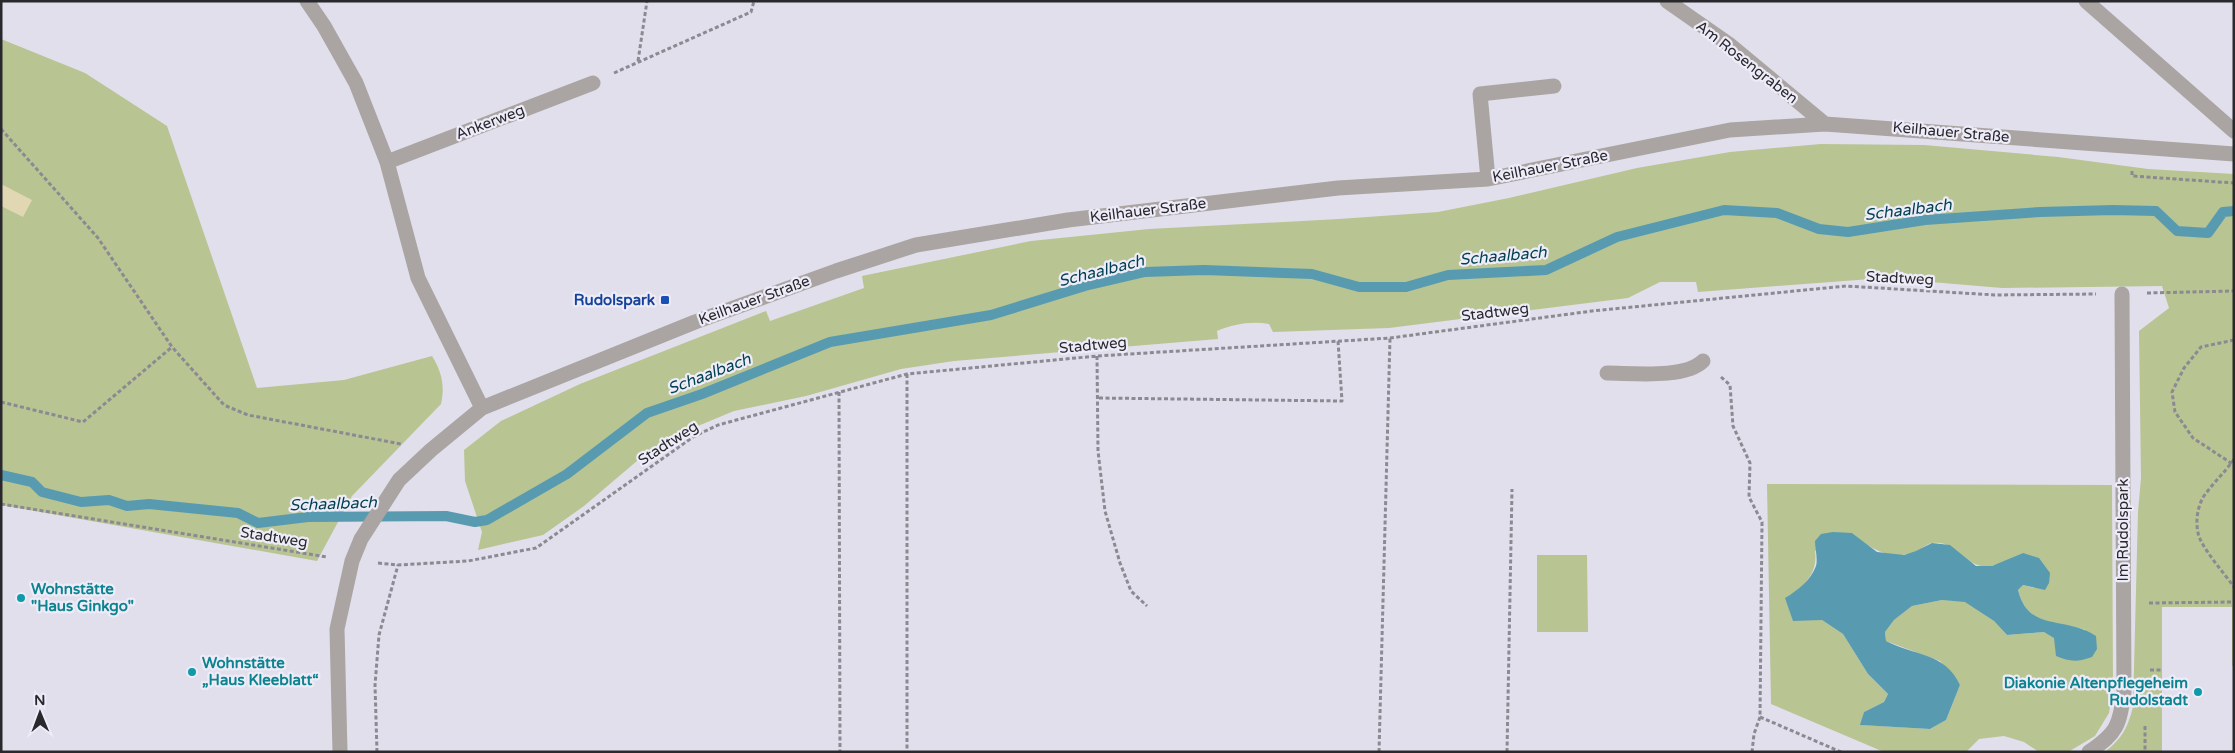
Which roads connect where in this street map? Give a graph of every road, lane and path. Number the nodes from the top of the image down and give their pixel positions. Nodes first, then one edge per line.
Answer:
1 (306, 1) edge
2 (647, 1) edge
3 (754, 1) edge
4 (1667, 1) edge
5 (2086, 1) edge
6 (638, 62) junction
7 (593, 83) joint
8 (1554, 86) dead end
9 (1825, 124) junction
10 (1, 129) edge
11 (2234, 132) edge
12 (2234, 154) edge
13 (387, 162) junction
14 (1488, 179) junction
15 (2234, 291) edge
16 (2122, 294) junction
17 (1390, 338) junction
18 (2234, 340) edge
19 (1338, 341) junction
20 (172, 347) junction
21 (1097, 356) junction
22 (1703, 360) joint
23 (1607, 373) dead end
24 (906, 374) junction
25 (839, 392) junction
26 (1099, 398) junction
27 (1, 402) edge
28 (482, 408) junction
29 (431, 450) junction
30 (2233, 462) edge
31 (1512, 489) dead end
32 (1, 504) edge
33 (352, 561) junction
34 (398, 565) junction
35 (2234, 586) edge
36 (2234, 602) edge
37 (2144, 603) dead end
38 (1147, 606) dead end
39 (2145, 670) dead end
40 (2162, 670) dead end
41 (1760, 716) junction
42 (2145, 724) dead end
43 (340, 752) edge
44 (377, 752) edge
45 (840, 752) edge
46 (907, 752) edge
47 (1379, 752) edge
48 (1507, 752) edge
49 (1752, 752) edge
50 (1841, 752) edge
51 (2089, 752) edge
52 (2145, 752) edge

1 - 13 street
2 - 6 path
3 - 6 path
4 - 9 street, Am Rosengraben
5 - 11 street
6 - 7 path
7 - 13 street, Ankerweg
8 - 14 street
9 - 12 street, Keilhauer Straße
9 - 14 street, Keilhauer Straße
10 - 20 path
13 - 28 street
14 - 28 street, Keilhauer Straße
15 - 16 path, Stadtweg
16 - 17 path, Stadtweg
16 - 51 street, Im Rudolspark
17 - 19 path, Stadtweg
17 - 47 path
18 - 30 path
19 - 21 path, Stadtweg
19 - 26 path
20 - 27 path
20 - 29 path
21 - 24 path, Stadtweg
21 - 26 path
22 - 23 street
22 - 41 path
24 - 25 path, Stadtweg
24 - 46 path
25 - 34 path, Stadtweg
25 - 45 path
26 - 38 path
28 - 29 street, Keilhauer Straße
29 - 33 street, Keilhauer Straße
30 - 35 path
31 - 48 path
32 - 33 path, Stadtweg
33 - 34 path, Stadtweg
33 - 43 street, Keilhauer Straße
34 - 44 path
36 - 37 path
39 - 40 path
41 - 49 path
41 - 50 path
42 - 52 path

